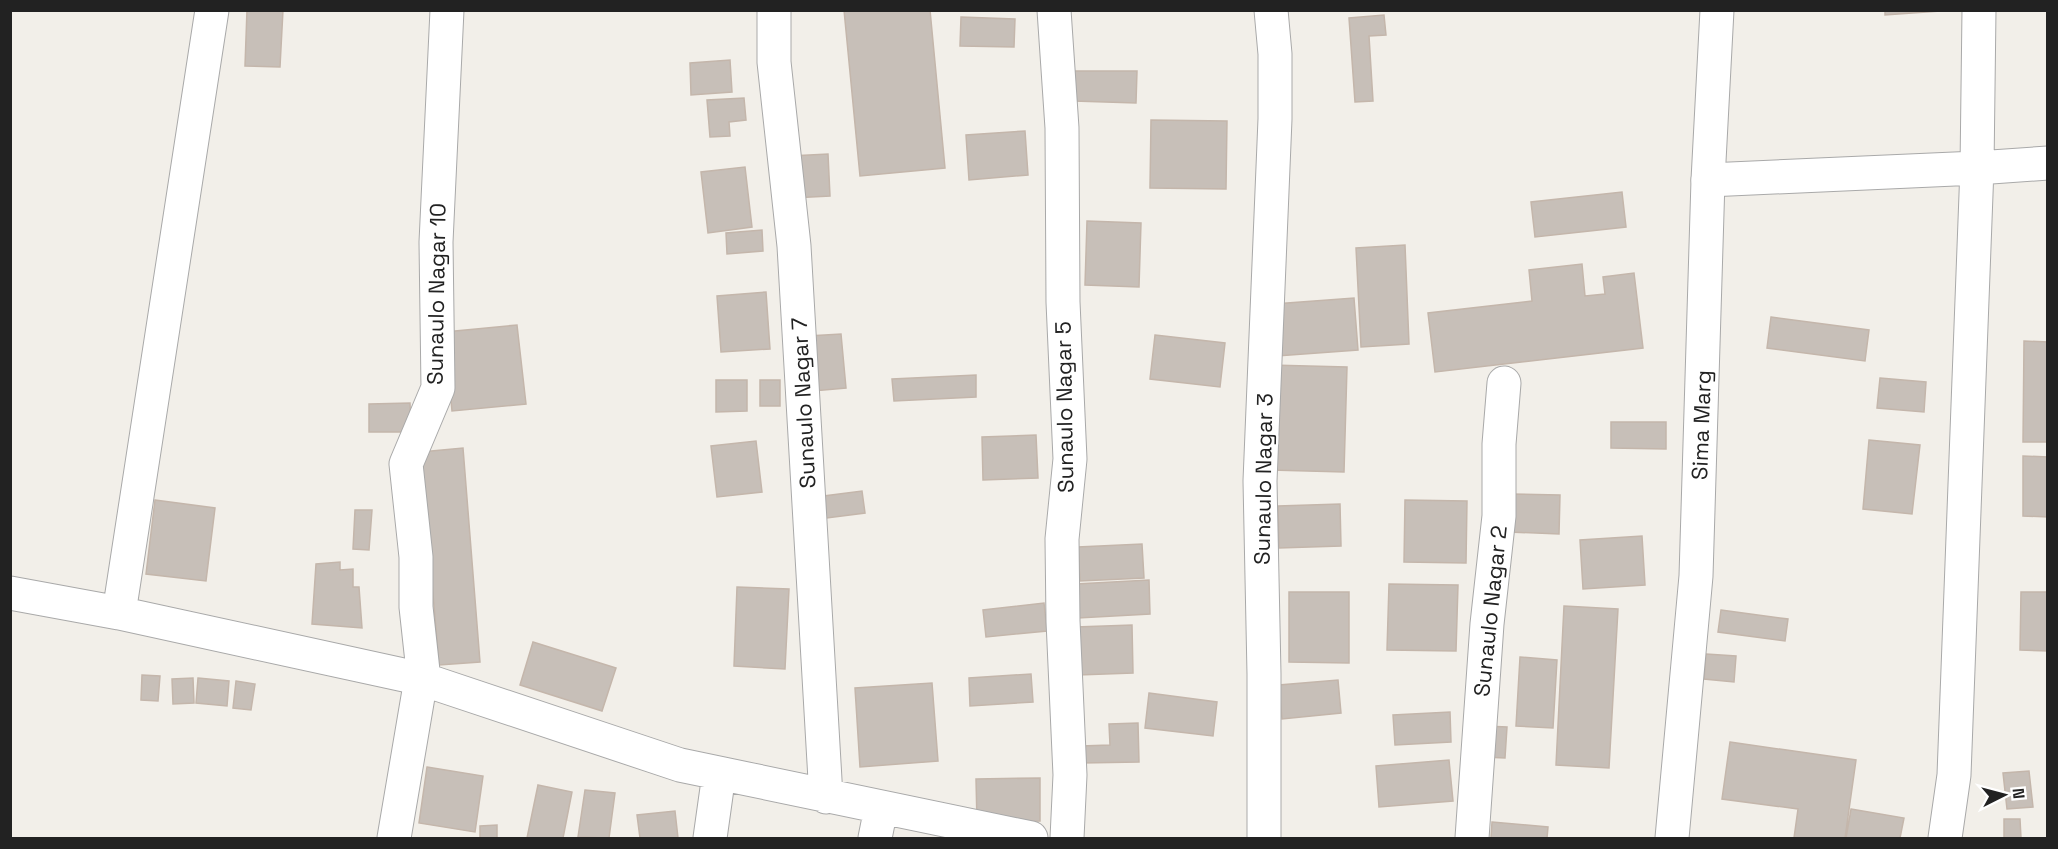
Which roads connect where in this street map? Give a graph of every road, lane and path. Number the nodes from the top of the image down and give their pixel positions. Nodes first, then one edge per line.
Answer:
1 (212, 10) edge
2 (447, 10) edge
3 (774, 10) edge
4 (1054, 10) edge
5 (1271, 10) edge
6 (1717, 10) edge
7 (1979, 10) edge
8 (2048, 163) edge
9 (1977, 168) junction
10 (1708, 180) junction
11 (1504, 383) dead end
12 (10, 593) edge
13 (119, 613) junction
14 (422, 679) junction
15 (719, 774) junction
16 (826, 796) junction
17 (878, 823) edge
18 (394, 838) edge
19 (710, 838) edge
20 (1031, 838) edge
21 (1067, 838) edge
22 (1264, 838) edge
23 (1472, 838) edge
24 (1672, 838) edge
25 (1945, 838) edge

1 - 13 street
2 - 14 street, Sunaulo Nagar 10
3 - 16 street, Sunaulo Nagar 7
4 - 21 street, Sunaulo Nagar 5
5 - 22 street, Sunaulo Nagar 3
6 - 10 street, Sima Marg
7 - 9 street
8 - 9 street
9 - 10 street
9 - 25 street
10 - 24 street, Sima Marg
11 - 23 street, Sunaulo Nagar 2
12 - 13 street
13 - 14 street
14 - 15 street
14 - 18 street, Sunaulo Nagar 10
15 - 16 street
15 - 19 street
16 - 17 street
17 - 20 street

